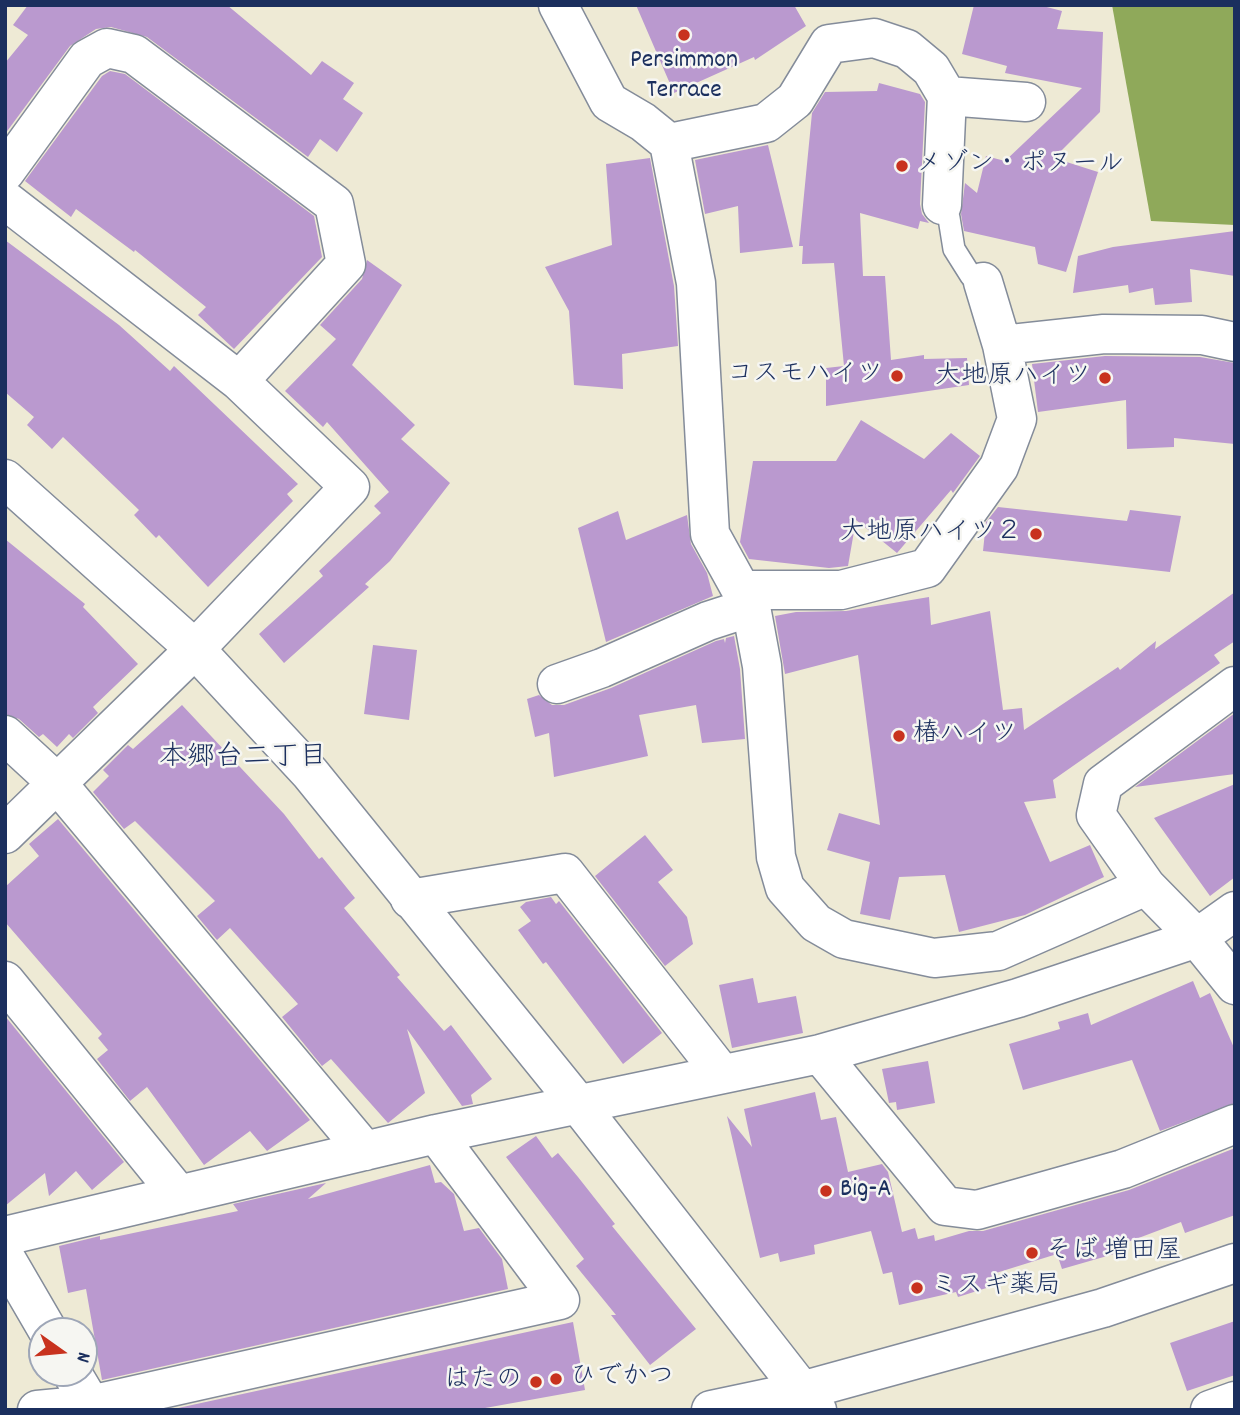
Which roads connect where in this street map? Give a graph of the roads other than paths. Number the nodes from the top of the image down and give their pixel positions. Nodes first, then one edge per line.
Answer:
1 (558, 5) edge
2 (947, 96) junction
3 (1026, 102) dead end
4 (669, 143) junction
5 (5, 172) edge
6 (5, 201) edge
7 (942, 205) joint
8 (983, 282) joint
9 (1235, 342) edge
10 (1002, 345) junction
11 (239, 381) junction
12 (5, 479) edge
13 (746, 599) junction
14 (195, 649) junction
15 (557, 684) dead end
16 (1235, 686) edge
17 (5, 736) edge
18 (56, 782) junction
19 (5, 834) edge
20 (1146, 886) junction
21 (410, 899) junction
22 (1235, 911) edge
23 (1197, 938) junction
24 (5, 981) edge
25 (1235, 985) edge
26 (820, 1054) junction
27 (722, 1074) junction
28 (578, 1104) junction
29 (1235, 1124) edge
30 (436, 1134) junction
31 (365, 1151) junction
32 (179, 1195) junction
33 (5, 1236) edge
34 (5, 1257) edge
35 (1235, 1263) edge
36 (40, 1317) edge
37 (86, 1396) edge
38 (809, 1400) edge
39 (1235, 1401) edge
40 (37, 1410) edge
41 (711, 1410) edge
42 (1210, 1410) edge

1 - 4 street
2 - 3 street
2 - 4 street
2 - 7 street
4 - 13 street
5 - 11 street
6 - 11 street
7 - 8 lane
8 - 10 street
9 - 10 street
10 - 13 street
11 - 14 street
12 - 14 street
13 - 15 street
13 - 20 street
14 - 18 street
14 - 21 street
16 - 20 street
17 - 18 street
18 - 19 street
18 - 31 street
20 - 23 street
21 - 27 street
21 - 28 street
22 - 23 street
23 - 25 street
23 - 26 street
24 - 32 street
26 - 27 street
26 - 29 street
27 - 28 street
28 - 30 street
28 - 38 street
30 - 31 street
30 - 37 street
31 - 32 street
32 - 33 street
34 - 36 street
35 - 38 street
37 - 40 street
38 - 41 street
39 - 42 street

